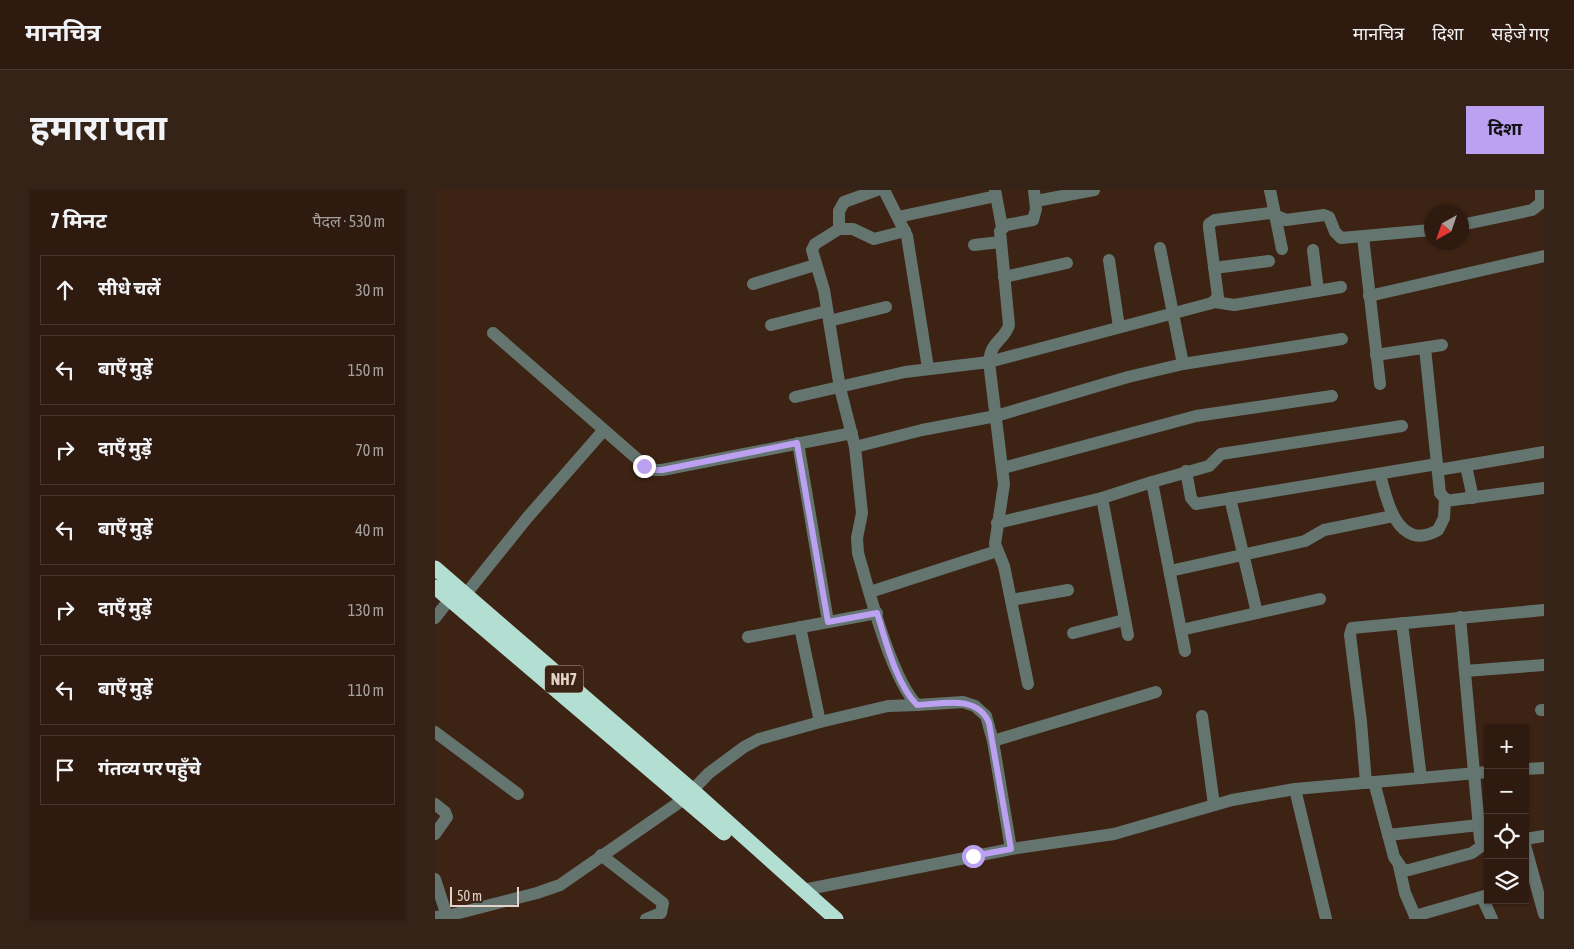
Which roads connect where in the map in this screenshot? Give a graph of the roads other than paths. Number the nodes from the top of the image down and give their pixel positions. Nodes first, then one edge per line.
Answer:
1 (877, 190) edge
2 (885, 190) edge
3 (1094, 190) edge
4 (1270, 190) edge
5 (1541, 190) edge
6 (996, 193) edge
7 (1035, 195) edge
8 (1274, 213) junction
9 (898, 217) junction
10 (1469, 223) edge
11 (1002, 227) junction
12 (839, 230) junction
13 (905, 231) junction
14 (1424, 231) edge
15 (1363, 236) junction
16 (1000, 242) junction
17 (974, 245) dead end
18 (1160, 248) dead end
19 (1282, 249) dead end
20 (1313, 250) dead end
21 (1544, 256) edge
22 (1109, 260) dead end
23 (1269, 261) dead end
24 (1067, 263) dead end
25 (815, 265) junction
26 (1214, 268) junction
27 (1004, 277) junction
28 (753, 284) dead end
29 (1341, 287) dead end
30 (1318, 291) junction
31 (1369, 296) junction
32 (1215, 302) junction
33 (886, 307) dead end
34 (1172, 313) junction
35 (828, 316) junction
36 (771, 325) dead end
37 (1119, 327) junction
38 (493, 333) dead end
39 (1342, 339) dead end
40 (1442, 345) dead end
41 (1425, 348) junction
42 (1377, 355) junction
43 (989, 362) junction
44 (1183, 364) junction
45 (928, 368) junction
46 (1380, 384) dead end
47 (841, 388) junction
48 (1332, 396) dead end
49 (795, 397) dead end
50 (996, 416) junction
51 (1402, 426) dead end
52 (603, 431) junction
53 (852, 433) junction
54 (797, 443) junction
55 (855, 447) junction
56 (1544, 452) edge
57 (1466, 466) junction
58 (1438, 467) junction
59 (1003, 468) junction
60 (1186, 471) junction
61 (1380, 474) junction
62 (1152, 482) junction
63 (1544, 488) edge
64 (1102, 498) junction
65 (1230, 498) junction
66 (1473, 498) junction
67 (1445, 499) junction
68 (1393, 516) junction
69 (997, 522) junction
70 (997, 551) junction
71 (1242, 553) junction
72 (435, 568) edge
73 (1170, 571) junction
74 (435, 587) edge
75 (1067, 590) dead end
76 (870, 592) junction
77 (465, 594) junction
78 (1320, 598) dead end
79 (449, 600) junction
80 (1011, 600) junction
81 (1544, 610) edge
82 (877, 613) junction
83 (1257, 613) junction
84 (1460, 617) junction
85 (435, 618) edge
86 (1125, 620) junction
87 (828, 622) junction
88 (1402, 622) junction
89 (800, 627) junction
90 (1181, 630) junction
91 (1073, 633) dead end
92 (1127, 635) dead end
93 (748, 637) dead end
94 (1185, 651) dead end
95 (1544, 665) edge
96 (1465, 671) junction
97 (1028, 684) dead end
98 (1157, 692) dead end
99 (917, 705) junction
100 (1202, 716) dead end
101 (820, 722) junction
102 (435, 732) edge
103 (993, 741) junction
104 (1544, 768) edge
105 (1529, 769) edge
106 (1484, 772) edge
107 (1475, 773) junction
108 (1421, 778) junction
109 (1370, 782) junction
110 (1295, 790) junction
111 (518, 794) dead end
112 (688, 795) junction
113 (435, 804) edge
114 (1214, 805) junction
115 (1479, 825) junction
116 (435, 834) edge
117 (1388, 835) junction
118 (1544, 836) edge
119 (1529, 839) edge
120 (1484, 845) edge
121 (1484, 847) edge
122 (1011, 849) junction
123 (601, 855) junction
124 (1527, 859) edge
125 (767, 864) junction
126 (1399, 866) junction
127 (435, 879) edge
128 (1531, 882) edge
129 (803, 890) junction
130 (1484, 896) edge
131 (1487, 904) edge
132 (1544, 914) edge
133 (441, 916) edge
134 (1415, 918) edge
135 (646, 919) edge
136 (823, 919) edge
137 (836, 919) edge
138 (1326, 919) edge
139 (1492, 919) edge

1 - 12 street
2 - 9 street
3 - 7 street
4 - 8 street
5 - 10 street
6 - 9 street
6 - 11 street
7 - 11 street
8 - 15 street
8 - 19 street
8 - 26 street
9 - 13 street
11 - 16 street
12 - 13 street
12 - 25 street
13 - 45 street
14 - 15 street
15 - 31 street
16 - 17 street
16 - 27 street
18 - 34 street
20 - 30 street
21 - 31 street
22 - 37 street
23 - 26 street
24 - 27 street
25 - 28 street
25 - 35 street
26 - 32 street
27 - 43 street
29 - 30 street
30 - 32 street
31 - 42 street
32 - 34 street
33 - 35 street
34 - 37 street
34 - 44 street
35 - 36 street
35 - 47 street
37 - 43 street
38 - 52 street
39 - 44 street
40 - 41 street
41 - 42 street
41 - 58 street
42 - 46 street
43 - 45 street
43 - 50 street
44 - 50 street
45 - 47 street
47 - 49 street
47 - 53 street
48 - 59 street
50 - 55 street
50 - 59 street
51 - 60 street
52 - 54 street
52 - 77 street
53 - 54 street
53 - 55 street
54 - 87 street
55 - 76 street
56 - 57 street
57 - 58 street
57 - 66 street
58 - 61 street
58 - 67 street
59 - 69 street
60 - 62 street
60 - 65 street
61 - 65 street
61 - 68 street
62 - 64 street
62 - 73 street
63 - 66 street
64 - 69 street
64 - 86 street
65 - 71 street
66 - 67 street
67 - 68 street
68 - 71 street
69 - 70 street
70 - 76 street
70 - 80 street
71 - 73 street
71 - 83 street
72 - 77 highway, NH7
73 - 90 street
74 - 79 highway, NH7
75 - 80 street
76 - 82 street
77 - 112 highway, NH7
78 - 83 street
79 - 85 street
79 - 112 highway, NH7
80 - 97 street
81 - 84 street
82 - 87 street
82 - 99 street
83 - 90 street
84 - 88 street
84 - 96 street
86 - 91 street
86 - 92 street
87 - 89 street
88 - 108 street
88 - 109 street
89 - 93 street
89 - 101 street
90 - 94 street
95 - 96 street
96 - 107 street
98 - 103 street
99 - 101 street
99 - 103 street
100 - 114 street
101 - 112 street
102 - 111 street
103 - 122 street
104 - 105 street
106 - 107 street
107 - 108 street
107 - 115 street
108 - 109 street
109 - 110 street
109 - 117 street
110 - 114 street
110 - 138 street
112 - 123 street
112 - 125 highway, NH7
113 - 116 street
114 - 122 street
115 - 117 street
115 - 120 street
117 - 126 street
118 - 119 street
121 - 126 street
122 - 129 street
123 - 133 street
123 - 135 street
124 - 128 street
125 - 129 highway, NH7
125 - 136 highway, NH7
126 - 134 street
127 - 133 street
128 - 132 street
129 - 137 highway, NH7
130 - 134 street
131 - 139 street

